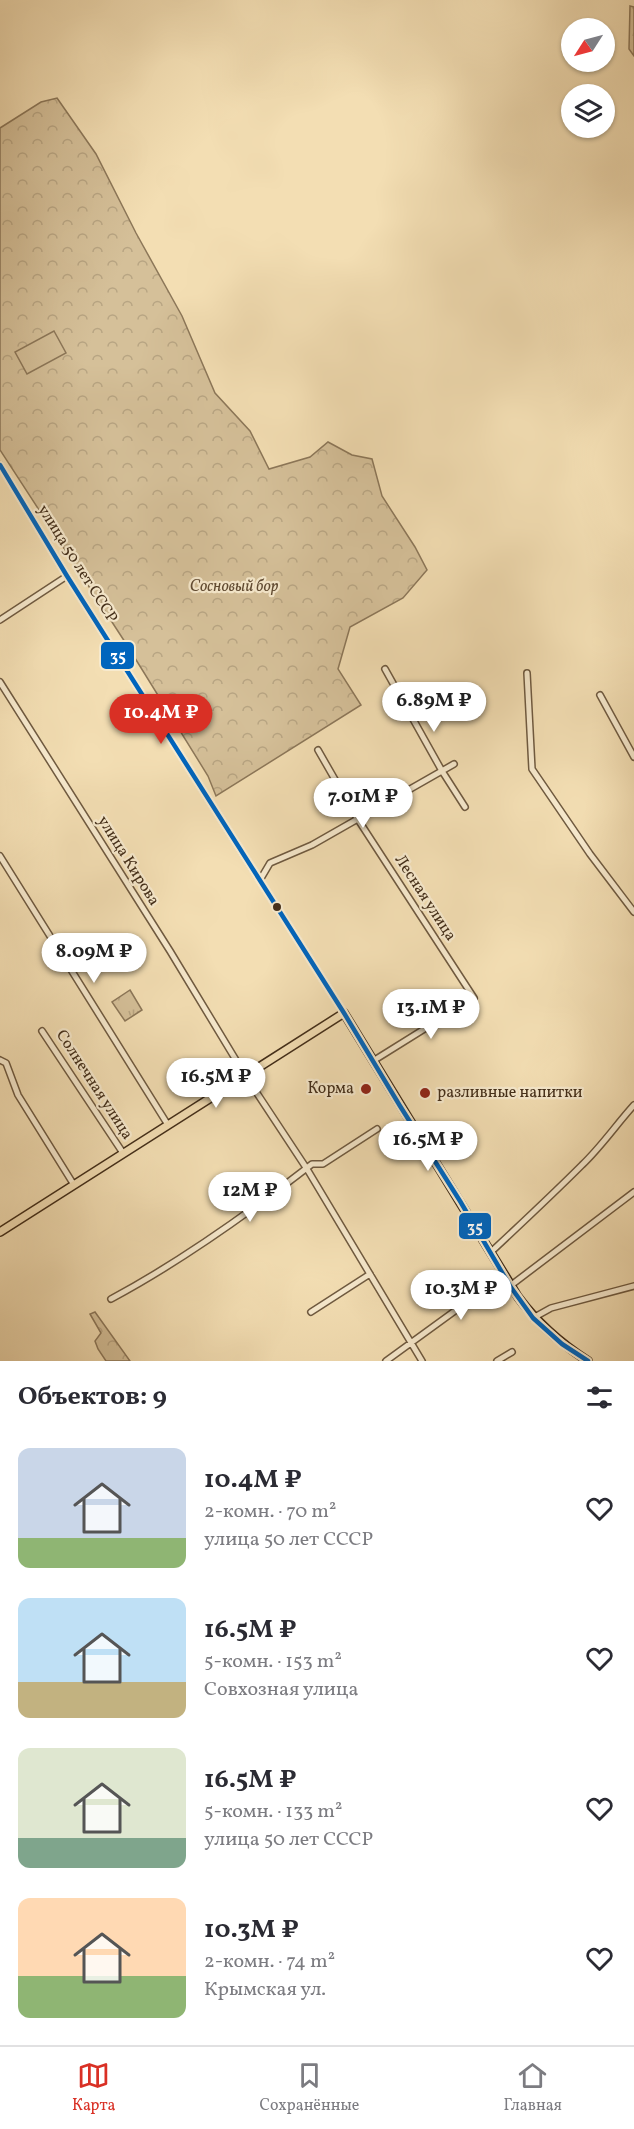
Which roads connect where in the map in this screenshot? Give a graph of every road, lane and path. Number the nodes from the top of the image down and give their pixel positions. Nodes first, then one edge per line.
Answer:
1 (0, 465) edge
2 (67, 576) junction
3 (0, 620) edge
4 (385, 669) dead end
5 (527, 673) dead end
6 (0, 682) edge
7 (600, 695) dead end
8 (318, 750) dead end
9 (634, 757) edge
10 (454, 764) dead end
11 (442, 771) junction
12 (465, 807) dead end
13 (357, 818) junction
14 (0, 856) edge
15 (260, 880) junction
16 (634, 912) edge
17 (344, 1013) junction
18 (42, 1031) dead end
19 (0, 1060) edge
20 (373, 1061) junction
21 (245, 1075) junction
22 (634, 1105) edge
23 (168, 1125) junction
24 (377, 1129) dead end
25 (123, 1153) junction
26 (307, 1168) junction
27 (74, 1185) junction
28 (634, 1192) edge
29 (0, 1232) edge
30 (491, 1252) junction
31 (370, 1274) junction
32 (496, 1281) dead end
33 (510, 1286) junction
34 (634, 1286) edge
35 (111, 1299) dead end
36 (311, 1312) dead end
37 (533, 1318) junction
38 (412, 1343) junction
39 (512, 1352) dead end
40 (386, 1361) edge
41 (422, 1361) edge
42 (497, 1361) edge
43 (588, 1361) edge

1 - 2 street, улица 50 лет СССР
2 - 3 street
2 - 15 street, улица 50 лет СССР
4 - 11 street
5 - 16 street
6 - 21 street, улица Кирова
7 - 9 street
8 - 13 street, Лесная улица
10 - 11 street
11 - 12 street
11 - 13 street
13 - 15 street
13 - 20 street, Лесная улица
14 - 23 street
15 - 17 street, улица 50 лет СССР
17 - 20 main road, улица 50 лет СССР
17 - 21 main road
18 - 25 street, Солнечная улица
19 - 27 street
20 - 30 main road, улица 50 лет СССР
21 - 23 main road
21 - 26 street, улица Кирова
22 - 30 street
23 - 25 main road
24 - 26 street
25 - 27 main road
26 - 31 street, улица Кирова
26 - 35 street
27 - 29 main road
28 - 33 street
30 - 33 main road, улица 50 лет СССР
31 - 36 street
31 - 38 street, улица Кирова
32 - 38 street
33 - 37 main road, улица 50 лет СССР
34 - 37 street
37 - 43 main road, улица 50 лет СССР
38 - 40 street
38 - 41 street, улица Кирова
39 - 42 street

